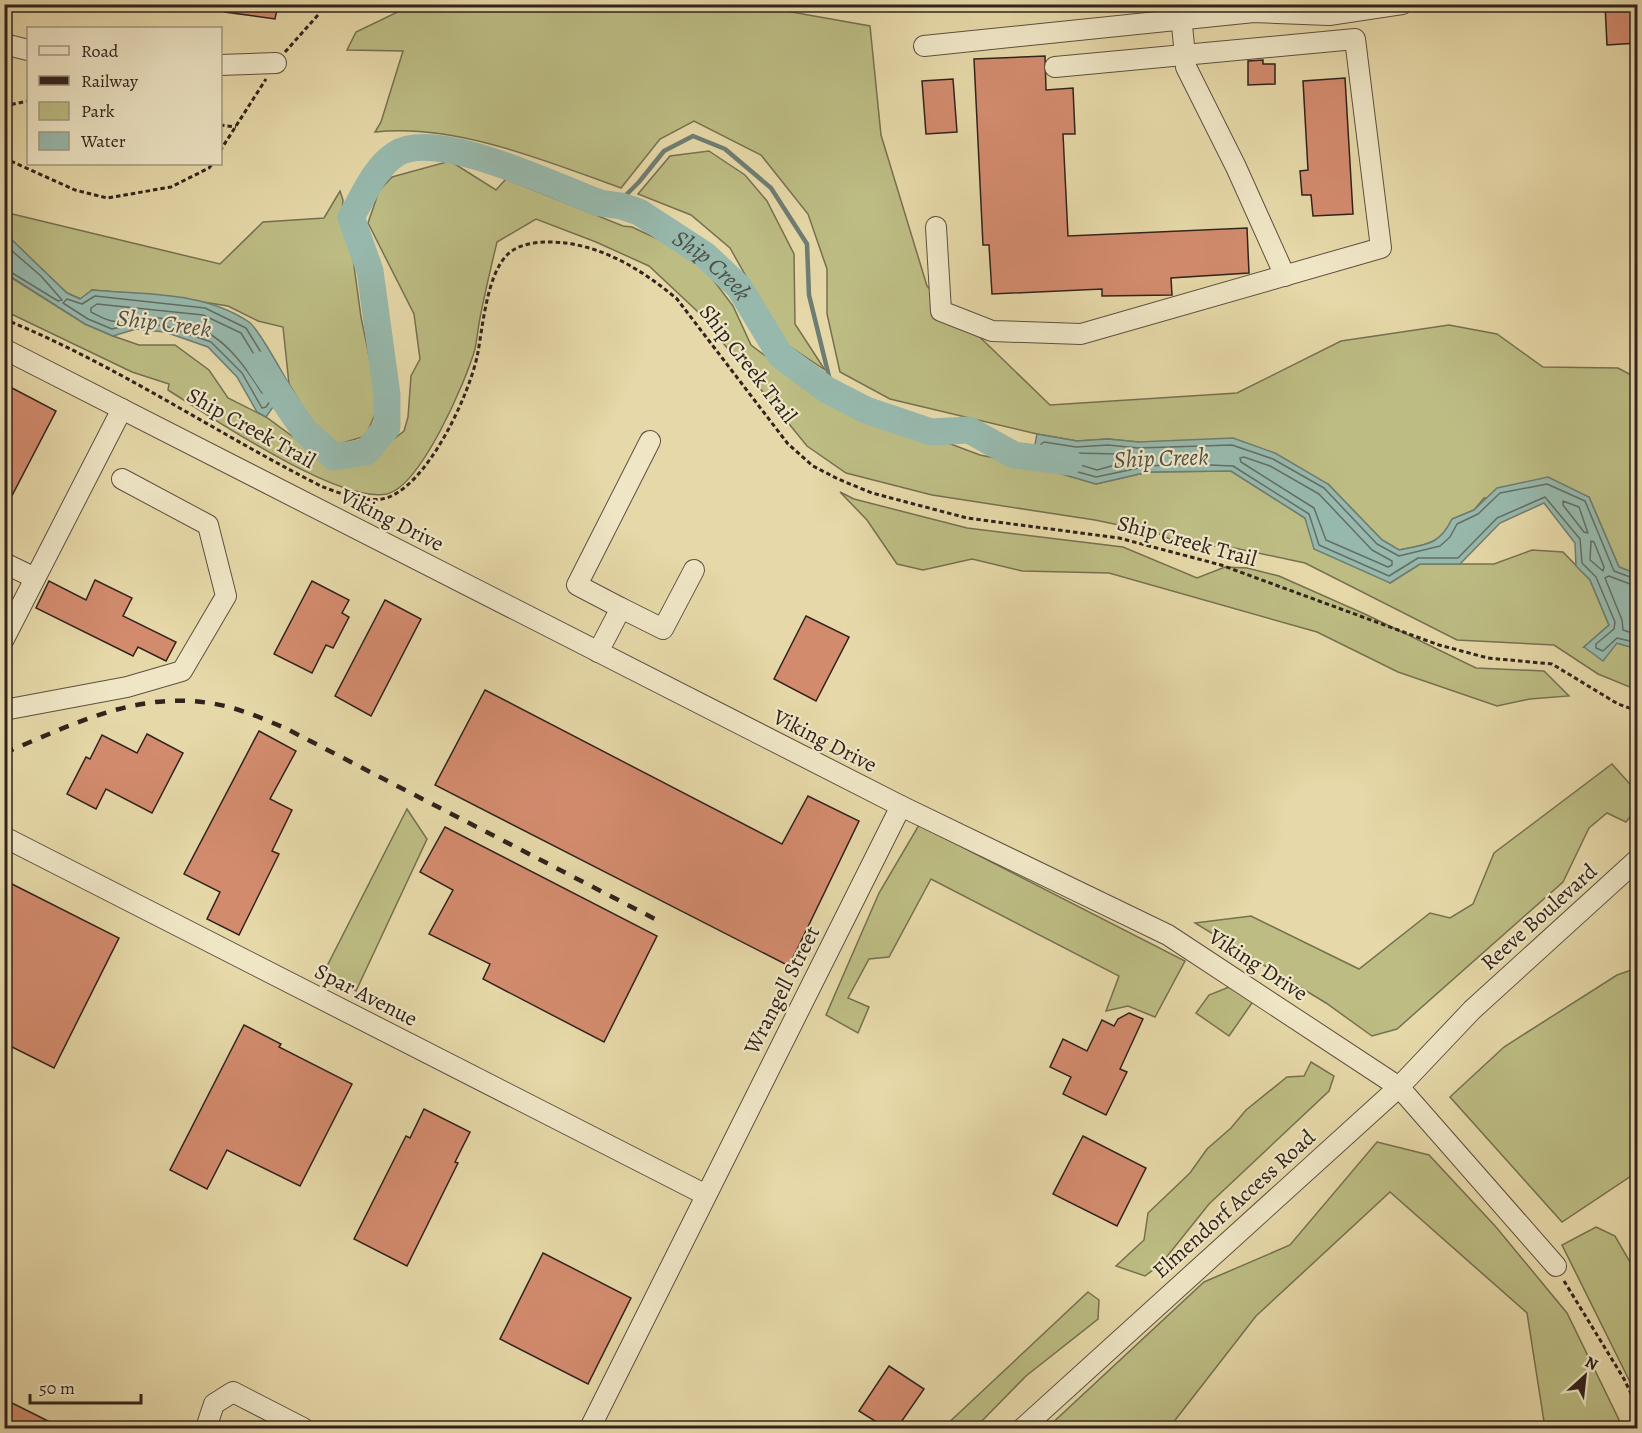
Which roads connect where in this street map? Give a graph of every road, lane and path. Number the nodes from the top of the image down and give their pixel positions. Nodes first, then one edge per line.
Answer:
1 (1402, 4) edge
2 (1181, 12) edge
3 (4, 44) edge
4 (924, 46) dead end
5 (27, 50) edge
6 (1184, 54) junction
7 (276, 63) dead end
8 (222, 65) edge
9 (1055, 67) dead end
10 (27, 101) edge
11 (4, 106) edge
12 (222, 125) edge
13 (237, 128) dead end
14 (4, 158) edge
15 (211, 165) edge
16 (936, 227) dead end
17 (1285, 276) junction
18 (4, 319) edge
19 (4, 349) edge
20 (122, 409) junction
21 (650, 441) dead end
22 (122, 478) dead end
23 (4, 562) edge
24 (694, 570) dead end
25 (35, 578) junction
26 (621, 608) junction
27 (4, 639) edge
28 (598, 652) junction
29 (4, 710) edge
30 (1638, 711) edge
31 (900, 806) junction
32 (4, 837) edge
33 (1638, 859) edge
34 (1472, 1010) joint
35 (1399, 1087) junction
36 (705, 1195) junction
37 (1556, 1266) joint
38 (1638, 1408) edge
39 (206, 1428) edge
40 (303, 1428) edge
41 (590, 1428) edge
42 (1023, 1428) edge

1 - 2 street
2 - 4 street
2 - 6 street
3 - 5 street
6 - 9 street
6 - 17 street
6 - 17 street
7 - 8 street
10 - 11 path
12 - 13 path
14 - 15 path
16 - 17 street
18 - 30 path, Ship Creek Trail
19 - 20 street, Viking Drive
20 - 25 street
20 - 28 street, Viking Drive
21 - 26 street
22 - 29 street
23 - 25 street
24 - 26 street
25 - 27 street
26 - 28 street
28 - 31 street, Viking Drive
31 - 35 street, Viking Drive
31 - 36 street, Wrangell Street
32 - 36 street, Spar Avenue
33 - 34 street, Reeve Boulevard
34 - 35 street, Elmendorf Access Road
35 - 37 street, Viking Drive
35 - 42 street, Elmendorf Access Road
36 - 41 street, Wrangell Street
37 - 38 path
39 - 40 street

